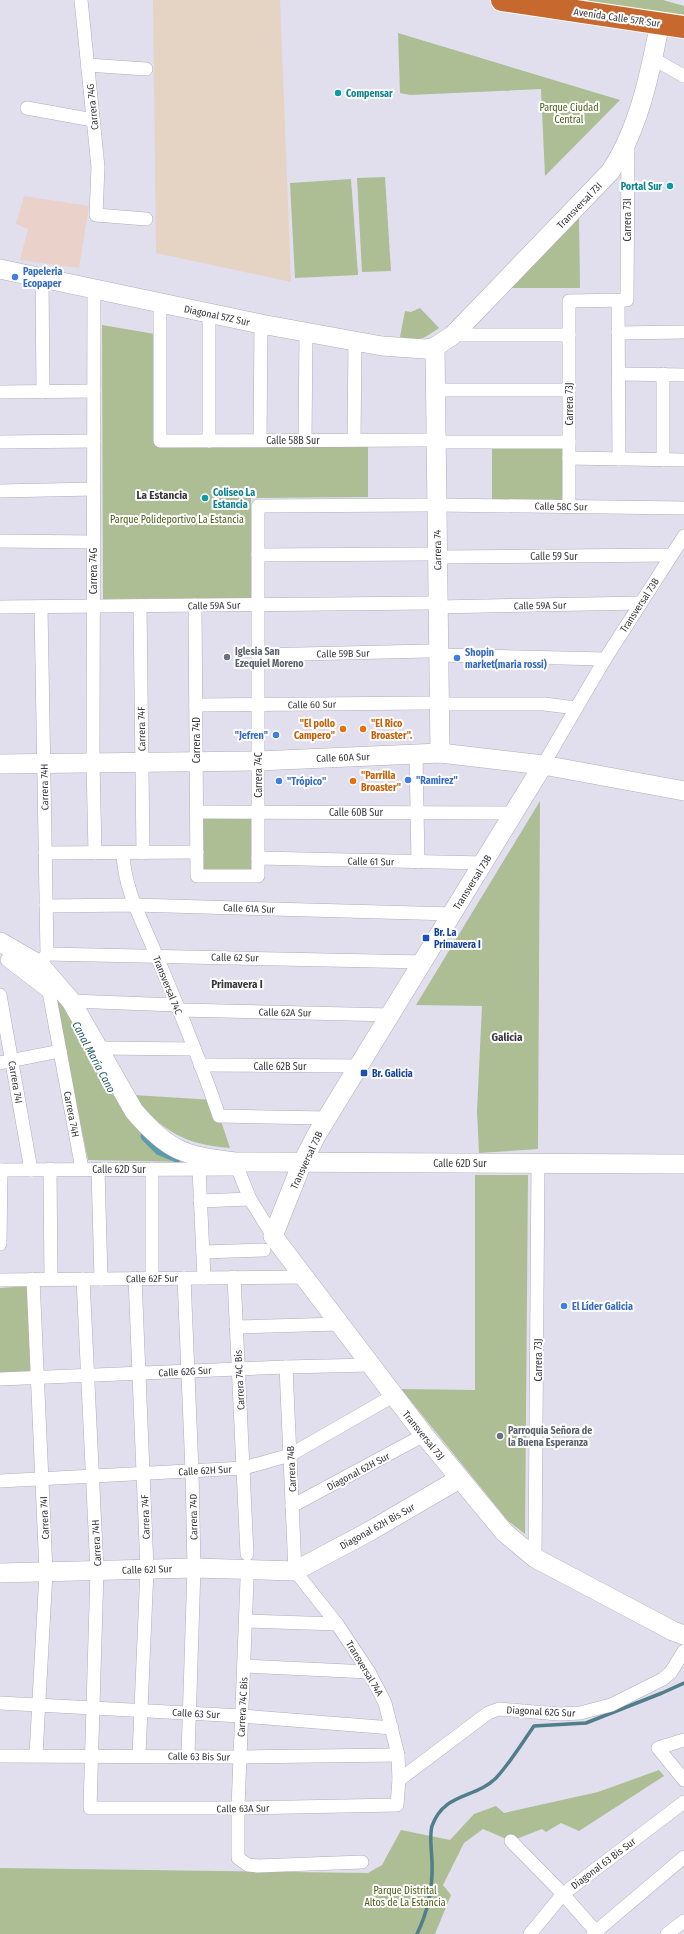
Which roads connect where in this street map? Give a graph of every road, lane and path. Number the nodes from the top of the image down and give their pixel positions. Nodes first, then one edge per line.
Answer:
1 (80, 0) edge
2 (502, 0) edge
3 (660, 23) junction
4 (684, 27) edge
5 (652, 58) junction
6 (87, 65) junction
7 (146, 69) dead end
8 (684, 76) edge
9 (27, 108) dead end
10 (93, 120) junction
11 (628, 139) junction
12 (146, 219) dead end
13 (0, 270) edge
14 (42, 278) junction
15 (94, 289) junction
16 (623, 300) junction
17 (160, 303) junction
18 (208, 313) junction
19 (261, 324) junction
20 (684, 332) edge
21 (306, 333) junction
22 (618, 333) junction
23 (453, 335) junction
24 (569, 335) junction
25 (355, 341) junction
26 (430, 348) junction
27 (618, 374) junction
28 (663, 374) junction
29 (684, 375) edge
30 (436, 390) junction
31 (569, 390) junction
32 (94, 391) junction
33 (0, 392) edge
34 (43, 392) junction
35 (260, 440) junction
36 (305, 440) junction
37 (354, 440) junction
38 (94, 441) junction
39 (209, 441) junction
40 (431, 441) junction
41 (0, 442) edge
42 (569, 442) junction
43 (569, 458) junction
44 (618, 459) junction
45 (663, 460) junction
46 (684, 460) edge
47 (94, 490) junction
48 (0, 491) edge
49 (432, 505) junction
50 (258, 506) joint
51 (569, 506) junction
52 (684, 508) edge
53 (684, 536) edge
54 (0, 541) edge
55 (94, 542) junction
56 (258, 555) junction
57 (671, 555) junction
58 (432, 556) junction
59 (641, 602) junction
60 (195, 605) junction
61 (258, 605) junction
62 (433, 605) junction
63 (93, 606) junction
64 (140, 606) junction
65 (0, 607) edge
66 (41, 607) junction
67 (433, 653) junction
68 (258, 655) junction
69 (605, 659) junction
70 (434, 703) junction
71 (258, 704) junction
72 (196, 705) junction
73 (576, 708) junction
74 (429, 754) junction
75 (196, 761) junction
76 (258, 761) junction
77 (142, 762) junction
78 (43, 763) junction
79 (93, 763) junction
80 (0, 764) edge
81 (543, 765) junction
82 (684, 791) edge
83 (197, 812) junction
84 (258, 812) junction
85 (417, 813) junction
86 (515, 813) junction
87 (143, 852) junction
88 (197, 852) junction
89 (45, 853) junction
90 (95, 853) junction
91 (123, 853) junction
92 (258, 858) junction
93 (418, 862) junction
94 (484, 863) junction
95 (258, 876) joint
96 (134, 905) junction
97 (46, 906) junction
98 (453, 914) junction
99 (0, 942) edge
100 (156, 955) junction
101 (40, 959) junction
102 (3, 960) edge
103 (424, 962) junction
104 (0, 995) edge
105 (71, 1001) junction
106 (178, 1007) junction
107 (391, 1015) junction
108 (98, 1048) junction
109 (194, 1049) junction
110 (60, 1051) junction
111 (6, 1062) edge
112 (200, 1065) junction
113 (359, 1066) junction
114 (327, 1118) junction
115 (302, 1163) junction
116 (538, 1163) junction
117 (684, 1164) edge
118 (236, 1166) junction
119 (199, 1169) junction
120 (0, 1170) edge
121 (31, 1170) junction
122 (50, 1170) junction
123 (82, 1170) junction
124 (98, 1170) junction
125 (152, 1170) junction
126 (250, 1199) junction
127 (200, 1201) junction
128 (268, 1243) junction
129 (0, 1244) edge
130 (202, 1252) junction
131 (304, 1276) junction
132 (234, 1277) junction
133 (135, 1278) junction
134 (152, 1278) junction
135 (184, 1278) junction
136 (204, 1278) junction
137 (33, 1279) junction
138 (51, 1279) junction
139 (83, 1279) junction
140 (101, 1279) junction
141 (0, 1280) edge
142 (339, 1324) junction
143 (236, 1327) junction
144 (370, 1365) junction
145 (286, 1367) junction
146 (238, 1369) junction
147 (188, 1371) junction
148 (138, 1373) junction
149 (88, 1376) junction
150 (38, 1378) junction
151 (0, 1379) edge
152 (393, 1396) junction
153 (424, 1435) junction
154 (290, 1455) junction
155 (244, 1468) junction
156 (192, 1471) junction
157 (143, 1474) junction
158 (93, 1476) junction
159 (42, 1479) junction
160 (459, 1479) junction
161 (0, 1481) edge
162 (292, 1506) junction
163 (247, 1554) dead end
164 (535, 1558) junction
165 (194, 1568) junction
166 (147, 1569) junction
167 (97, 1571) junction
168 (295, 1571) junction
169 (46, 1572) junction
170 (0, 1574) edge
171 (247, 1580) dead end
172 (246, 1621) junction
173 (337, 1624) junction
174 (684, 1634) edge
175 (684, 1650) edge
176 (244, 1666) junction
177 (369, 1672) junction
178 (0, 1703) edge
179 (39, 1705) junction
180 (92, 1707) junction
181 (141, 1709) junction
182 (188, 1713) junction
183 (242, 1716) junction
184 (392, 1728) junction
185 (684, 1740) edge
186 (188, 1755) junction
187 (398, 1755) junction
188 (0, 1756) edge
189 (36, 1756) junction
190 (90, 1756) junction
191 (139, 1756) junction
192 (240, 1757) junction
193 (399, 1780) junction
194 (684, 1780) edge
195 (684, 1802) edge
196 (397, 1805) joint
197 (90, 1808) joint
198 (238, 1808) junction
199 (511, 1841) dead end
200 (684, 1857) edge
201 (362, 1862) dead end
202 (563, 1894) junction
203 (684, 1921) edge
204 (596, 1933) edge
205 (530, 1934) edge
206 (667, 1934) edge

1 - 6 street, Carrera 74G
2 - 3 highway, Avenida Calle 57R Sur
3 - 4 highway, Avenida Calle 57R Sur
3 - 5 street, Transversal 73I
5 - 8 street
5 - 11 street, Transversal 73I
6 - 7 street
6 - 10 street, Carrera 74G
9 - 10 street
10 - 12 street, Carrera 74G
11 - 16 street, Carrera 73I
11 - 23 street, Transversal 73I
13 - 14 street, Diagonal 57Z Sur
14 - 15 street, Diagonal 57Z Sur
14 - 34 street
15 - 17 street, Diagonal 57Z Sur
15 - 32 street, Carrera 74G
16 - 22 street, Carrera 73I
16 - 24 street, Carrera 73J
17 - 18 street, Diagonal 57Z Sur
17 - 39 street, Calle 58B Sur
18 - 19 street, Diagonal 57Z Sur
18 - 39 street
19 - 21 street, Diagonal 57Z Sur
19 - 35 street
20 - 22 street
21 - 25 street, Diagonal 57Z Sur
21 - 36 street
22 - 27 street, Carrera 73I
23 - 24 street
23 - 26 street, Transversal 73I
24 - 31 street, Carrera 73J
25 - 26 street, Diagonal 57Z Sur
25 - 37 street
26 - 30 street, Carrera 74
26 - 40 street, Carrera 74
27 - 28 street
27 - 44 street, Carrera 73I
28 - 29 street
28 - 45 street
30 - 31 street
30 - 40 street, Carrera 74
31 - 42 street, Carrera 73J
32 - 34 street
32 - 38 street, Carrera 74G
33 - 34 street
35 - 36 street, Calle 58B Sur
35 - 39 street, Calle 58B Sur
36 - 37 street, Calle 58B Sur
37 - 40 street, Calle 58B Sur
38 - 41 street
38 - 47 street, Carrera 74G
40 - 42 street, Calle 58B Sur
40 - 49 street, Carrera 74
42 - 43 street, Carrera 73J
43 - 44 street
43 - 51 street, Carrera 73J
44 - 45 street
45 - 46 street
47 - 48 street
47 - 55 street, Carrera 74G
49 - 50 street, Calle 58C Sur
49 - 51 street, Calle 58C Sur
49 - 58 street, Carrera 74
50 - 56 street, Carrera 74C
51 - 52 street, Calle 58C Sur
53 - 57 street, Transversal 73B
54 - 55 street
55 - 63 street, Carrera 74G
56 - 58 street, Calle 59 Sur
56 - 61 street, Carrera 74C
57 - 58 street, Calle 59 Sur
57 - 59 street, Transversal 73B
58 - 62 street, Carrera 74
59 - 62 street, Calle 59A Sur
59 - 69 street, Transversal 73B
60 - 61 street, Calle 59A Sur
60 - 64 street, Calle 59A Sur
60 - 72 street, Carrera 74D
61 - 62 street, Calle 59A Sur
61 - 68 street, Carrera 74C
62 - 67 street, Carrera 74
63 - 64 street, Calle 59A Sur
63 - 66 street, Calle 59A Sur
63 - 79 street, Carrera 74G
64 - 77 street, Carrera 74F
65 - 66 street, Calle 59A Sur
66 - 78 street, Carrera 74H
67 - 68 street, Calle 59B Sur
67 - 69 street, Calle 59B Sur
67 - 70 street, Carrera 74
68 - 71 street, Carrera 74C
69 - 73 street, Transversal 73B
70 - 71 street, Calle 60 Sur
70 - 73 street, Calle 60 Sur
70 - 74 street, Carrera 74
71 - 72 street, Calle 60 Sur
71 - 76 street, Carrera 74C
72 - 75 street, Carrera 74D
73 - 81 street, Transversal 73B
74 - 76 street, Calle 60A Sur
74 - 81 street, Calle 60A Sur
74 - 85 street
75 - 76 street, Calle 60A Sur
75 - 77 street, Calle 60A Sur
75 - 83 street, Carrera 74D
76 - 84 street, Carrera 74C
77 - 79 street, Calle 60A Sur
77 - 87 street, Carrera 74F
78 - 79 street, Calle 60A Sur
78 - 80 street, Calle 60A Sur
78 - 89 street, Carrera 74H
79 - 90 street, Carrera 74G
81 - 82 street, Calle 60A Sur
81 - 86 street, Transversal 73B
83 - 84 street, Calle 60B Sur
83 - 88 street, Carrera 74D
84 - 85 street, Calle 60B Sur
84 - 92 street, Carrera 74C
85 - 86 street, Calle 60B Sur
85 - 93 street
86 - 94 street, Transversal 73B
87 - 88 street
87 - 91 street
88 - 95 street, Carrera 74D
89 - 90 street
89 - 97 street, Carrera 74H
90 - 91 street
91 - 96 street, Transversal 74C
92 - 93 street, Calle 61 Sur
92 - 95 street, Carrera 74C
93 - 94 street, Calle 61 Sur
94 - 98 street, Transversal 73B
96 - 97 street, Calle 61A Sur
96 - 98 street, Calle 61A Sur
96 - 100 street, Transversal 74C
97 - 101 street, Carrera 74H
98 - 103 street, Transversal 73B
99 - 101 street
100 - 101 street, Calle 62 Sur
100 - 103 street, Calle 62 Sur
100 - 106 street, Transversal 74C
101 - 102 street, Calle 62 Sur
101 - 105 street
102 - 110 street, Carrera 74H
103 - 107 street, Transversal 73B
104 - 111 street, Carrera 74I
105 - 106 street, Calle 62A Sur
105 - 108 street
106 - 107 street, Calle 62A Sur
106 - 109 street, Transversal 74C
107 - 113 street, Transversal 73B
108 - 109 street
108 - 118 street
109 - 112 street, Transversal 74C
110 - 111 street
110 - 123 street, Carrera 74H
111 - 121 street, Carrera 74I
112 - 113 street, Calle 62B Sur
112 - 114 street, Transversal 74C
113 - 114 street, Transversal 73B
114 - 115 street, Transversal 73B
115 - 116 street, Calle 62D Sur
115 - 118 street, Calle 62D Sur
115 - 128 street, Transversal 73B
116 - 117 street, Calle 62D Sur
116 - 164 street, Carrera 73J
118 - 119 street, Calle 62D Sur
118 - 126 street, Transversal 73J
119 - 125 street, Calle 62D Sur
119 - 127 street
120 - 121 street, Calle 62D Sur
120 - 129 street
121 - 122 street, Calle 62D Sur
122 - 123 street, Calle 62D Sur
122 - 138 street
123 - 124 street, Calle 62D Sur
124 - 125 street, Calle 62D Sur
124 - 140 street
125 - 134 street
126 - 127 street
126 - 128 street, Transversal 73J
127 - 130 street
128 - 130 street
128 - 131 street, Transversal 73J
130 - 136 street
131 - 132 street, Calle 62F Sur
131 - 142 street, Transversal 73J
132 - 136 street, Calle 62F Sur
132 - 143 street, Carrera 74C Bis
133 - 134 street, Calle 62F Sur
133 - 140 street, Calle 62F Sur
133 - 148 street, Carrera 74F
134 - 135 street, Calle 62F Sur
135 - 136 street, Calle 62F Sur
135 - 147 street, Carrera 74D
137 - 138 street, Calle 62F Sur
137 - 141 street, Calle 62F Sur
137 - 150 street, Carrera 74I
138 - 139 street, Calle 62F Sur
139 - 140 street, Calle 62F Sur
139 - 149 street, Carrera 74H
142 - 143 street
142 - 144 street, Transversal 73J
143 - 146 street, Carrera 74C Bis
144 - 145 street, Calle 62G Sur
144 - 152 street, Transversal 73J
145 - 146 street, Calle 62G Sur
145 - 154 street, Carrera 74B
146 - 147 street, Calle 62G Sur
146 - 155 street, Carrera 74C Bis
147 - 148 street, Calle 62G Sur
147 - 156 street, Carrera 74D
148 - 149 street, Calle 62G Sur
148 - 157 street, Carrera 74F
149 - 150 street, Calle 62G Sur
149 - 158 street, Carrera 74H
150 - 151 street, Calle 62G Sur
150 - 159 street, Carrera 74I
152 - 153 street, Transversal 73J
152 - 154 street, Calle 62H Sur
153 - 160 street, Transversal 73J
153 - 162 street, Diagonal 62H Sur
154 - 155 street, Calle 62H Sur
154 - 162 street, Carrera 74B
155 - 156 street, Calle 62H Sur
155 - 163 street, Carrera 74C Bis
156 - 157 street, Calle 62H Sur
156 - 165 street, Carrera 74D
157 - 158 street, Calle 62H Sur
157 - 166 street, Carrera 74F
158 - 159 street, Calle 62H Sur
158 - 167 street, Carrera 74H
159 - 161 street, Calle 62H Sur
159 - 169 street, Carrera 74I
160 - 164 street, Transversal 73J
160 - 168 street, Diagonal 62H Bis Sur
162 - 168 street, Carrera 74B
164 - 174 street, Transversal 73J
165 - 166 street, Calle 62I Sur
165 - 168 street, Calle 62I Sur
165 - 182 street, Carrera 74D
166 - 167 street, Calle 62I Sur
166 - 181 street, Carrera 74F
167 - 169 street, Calle 62I Sur
167 - 180 street, Carrera 74H
168 - 173 street, Transversal 74A
169 - 170 street, Calle 62I Sur
169 - 179 street, Carrera 74I
171 - 172 street, Carrera 74C Bis
172 - 173 street
172 - 176 street, Carrera 74C Bis
173 - 177 street, Transversal 74A
175 - 193 street, Diagonal 62G Sur
176 - 177 street
176 - 183 street, Carrera 74C Bis
177 - 184 street, Transversal 74A
178 - 179 street, Calle 63 Sur
179 - 180 street, Calle 63 Sur
179 - 189 street, Carrera 74I
180 - 181 street, Calle 63 Sur
180 - 190 street, Carrera 74H
181 - 182 street, Calle 63 Sur
181 - 191 street, Carrera 74F
182 - 183 street, Calle 63 Sur
182 - 186 street, Carrera 74D
183 - 184 street, Calle 63 Sur
183 - 192 street, Carrera 74C Bis
184 - 187 street, Transversal 74A
185 - 194 street
186 - 191 street, Calle 63 Bis Sur
186 - 192 street, Calle 63 Bis Sur
187 - 192 street, Calle 63 Bis Sur
187 - 193 street, Transversal 74A
188 - 189 street, Calle 63 Bis Sur
189 - 190 street, Calle 63 Bis Sur
190 - 191 street, Calle 63 Bis Sur
190 - 197 street, Carrera 74H
192 - 198 street, Carrera 74C Bis
193 - 196 street, Transversal 74A
195 - 202 street, Diagonal 63 Bis Sur
196 - 198 street, Calle 63A Sur
197 - 198 street, Calle 63A Sur
198 - 201 street, Carrera 74C Bis
199 - 202 street
200 - 204 street
202 - 204 street
202 - 205 street, Diagonal 63 Bis Sur
203 - 206 street

